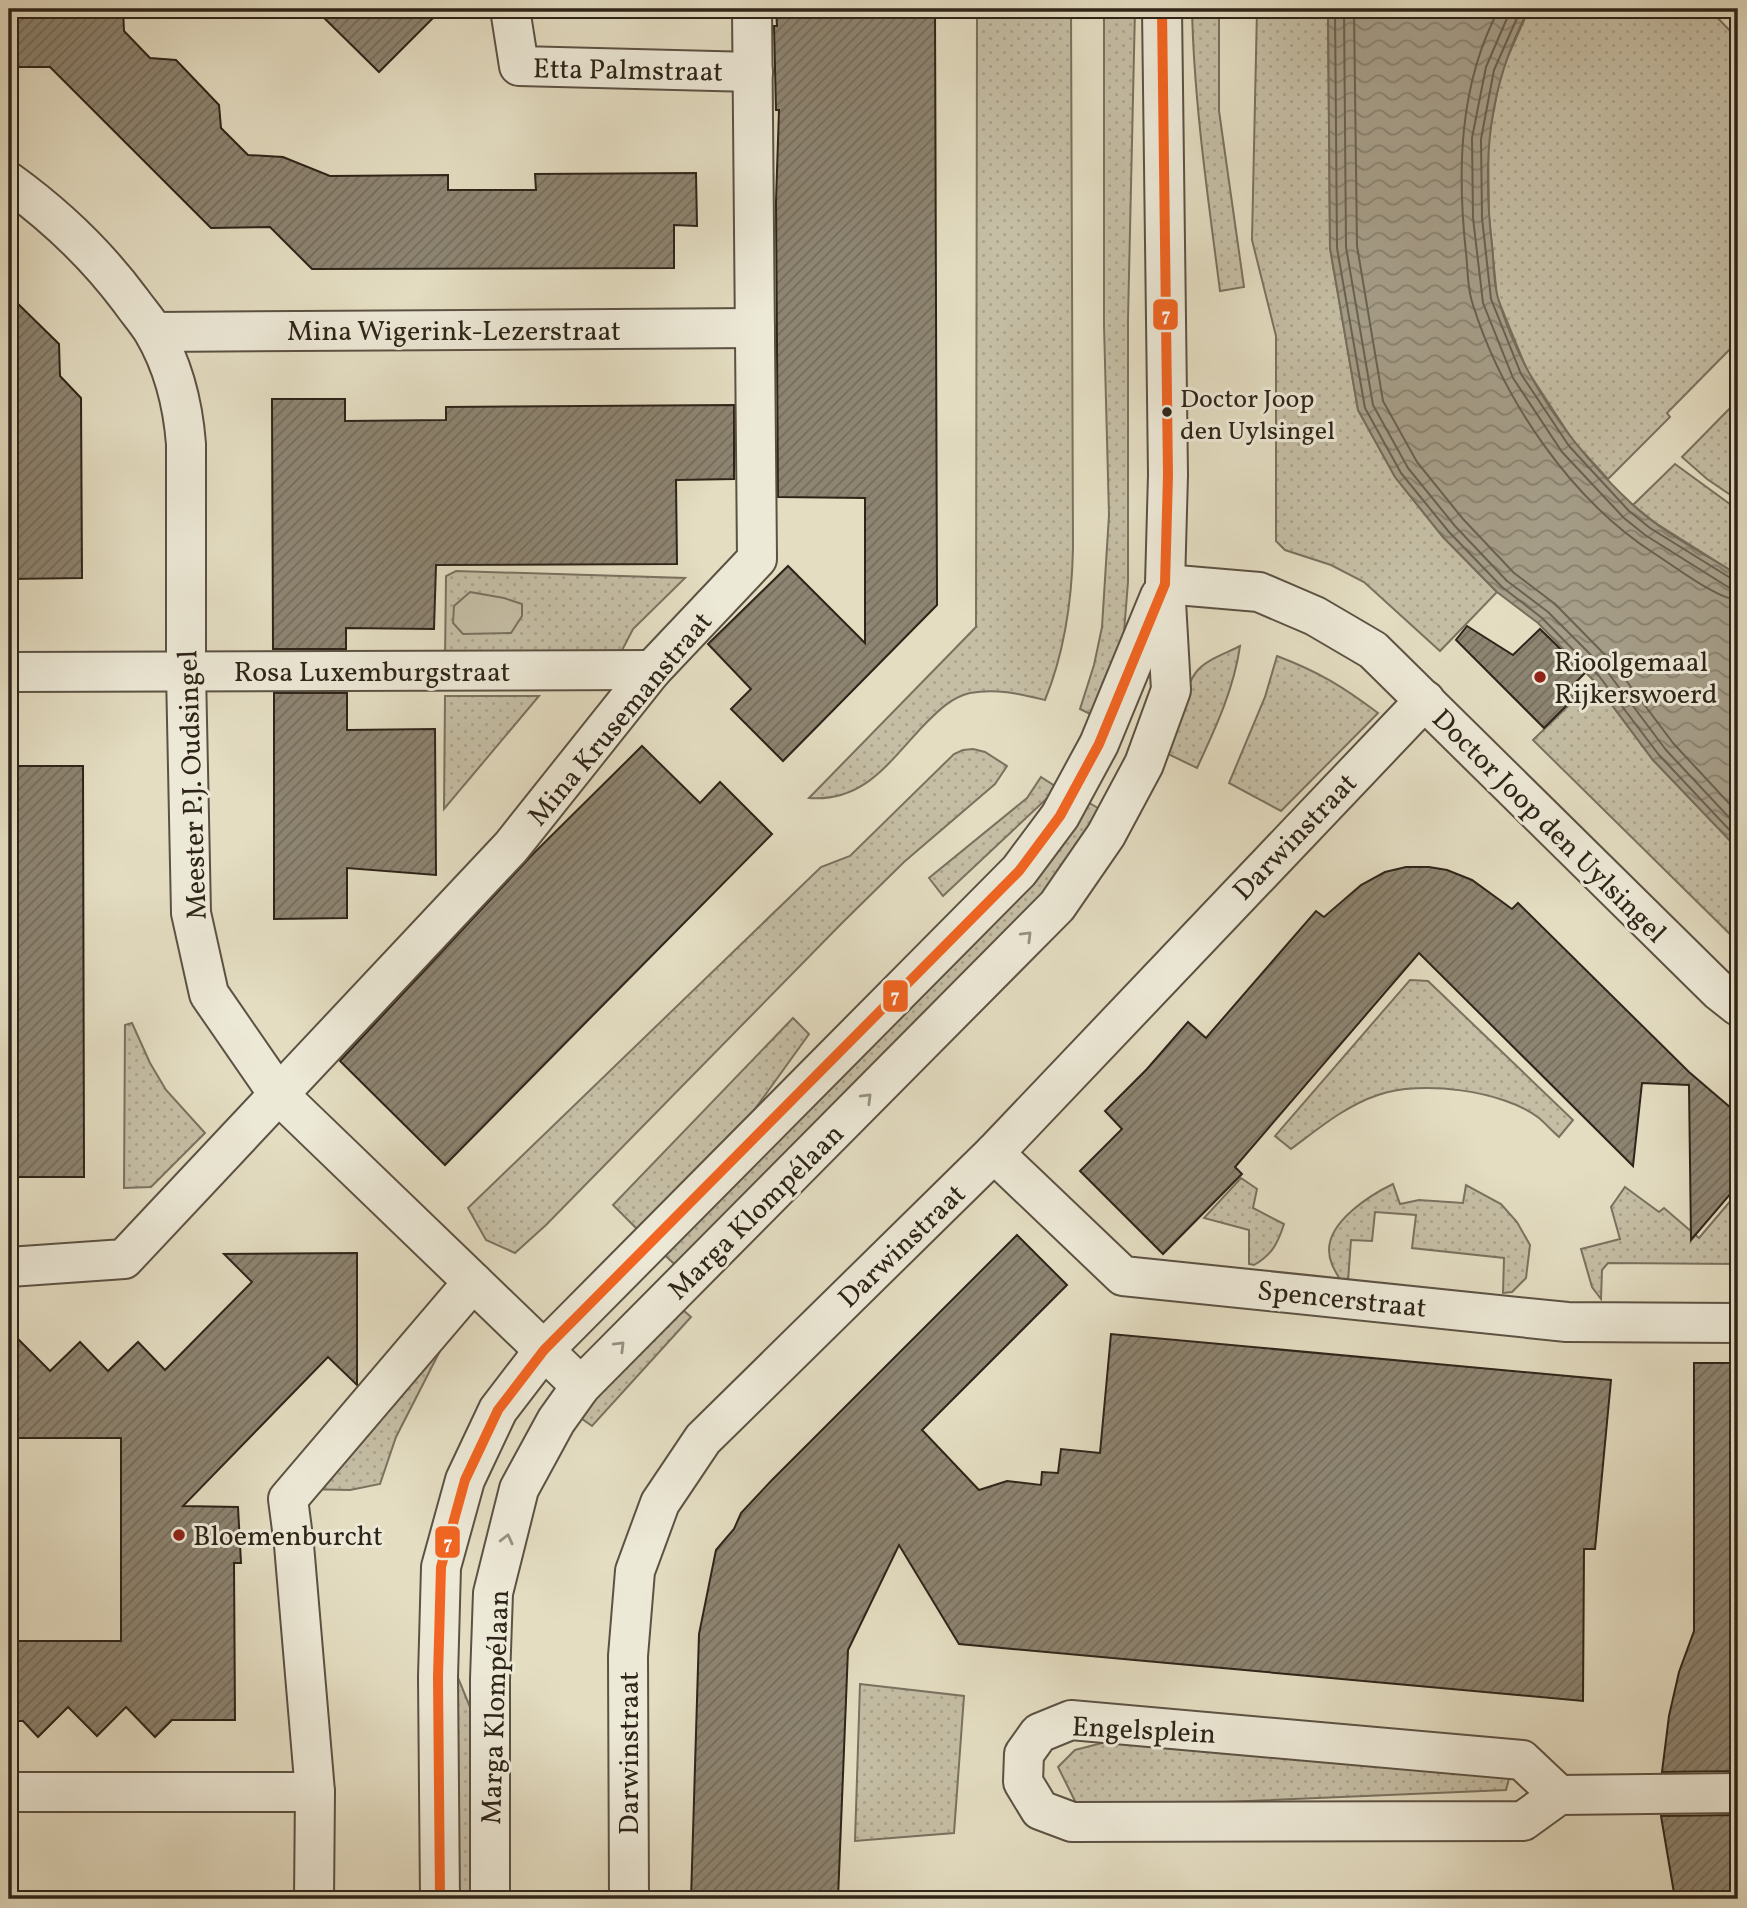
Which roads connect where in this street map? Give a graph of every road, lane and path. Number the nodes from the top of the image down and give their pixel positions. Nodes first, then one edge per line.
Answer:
1 (510, 9) edge
2 (752, 9) edge
3 (1162, 9) edge
4 (753, 72) junction
5 (9, 182) edge
6 (755, 328) junction
7 (154, 332) junction
8 (1165, 584) junction
9 (652, 670) junction
10 (9, 672) edge
11 (186, 673) junction
12 (1425, 700) junction
13 (1738, 1006) edge
14 (278, 1094) junction
15 (994, 1153) junction
16 (9, 1267) edge
17 (473, 1282) junction
18 (1738, 1323) edge
19 (544, 1350) junction
20 (581, 1386) junction
21 (9, 1792) edge
22 (315, 1792) junction
23 (1738, 1793) edge
24 (1559, 1796) junction
25 (314, 1899) edge
26 (440, 1899) edge
27 (490, 1899) edge
28 (629, 1899) edge

1 - 4 street, Etta Palmstraat
2 - 4 street, Mina Krusemanstraat
3 - 8 street, Marga Klompélaan
4 - 6 street, Mina Krusemanstraat
5 - 7 street, Meester P.J. Oudsingel
6 - 7 street, Mina Wigerink-Lezerstraat
6 - 9 street, Mina Krusemanstraat
7 - 11 street, Meester P.J. Oudsingel
8 - 12 street, Doctor Joop den Uylsingel
8 - 19 street, Marga Klompélaan
20 -> 8 street, Marga Klompélaan
9 - 11 street, Rosa Luxemburgstraat
9 - 14 street, Mina Krusemanstraat
10 - 11 street, Rosa Luxemburgstraat
11 - 14 street, Meester P.J. Oudsingel
12 - 13 street, Doctor Joop den Uylsingel
12 - 15 street, Darwinstraat
14 - 16 street, Mina Krusemanstraat
14 - 17 street, Meester P.J. Oudsingel
15 - 18 street, Spencerstraat
15 - 28 street, Darwinstraat
17 - 19 street, Meester P.J. Oudsingel
17 - 22 street
19 - 20 street, Meester P.J. Oudsingel
19 - 26 street, Marga Klompélaan
27 -> 20 street, Marga Klompélaan
21 - 22 street
22 - 25 street
23 - 24 street
24 - 24 street, Engelsplein

